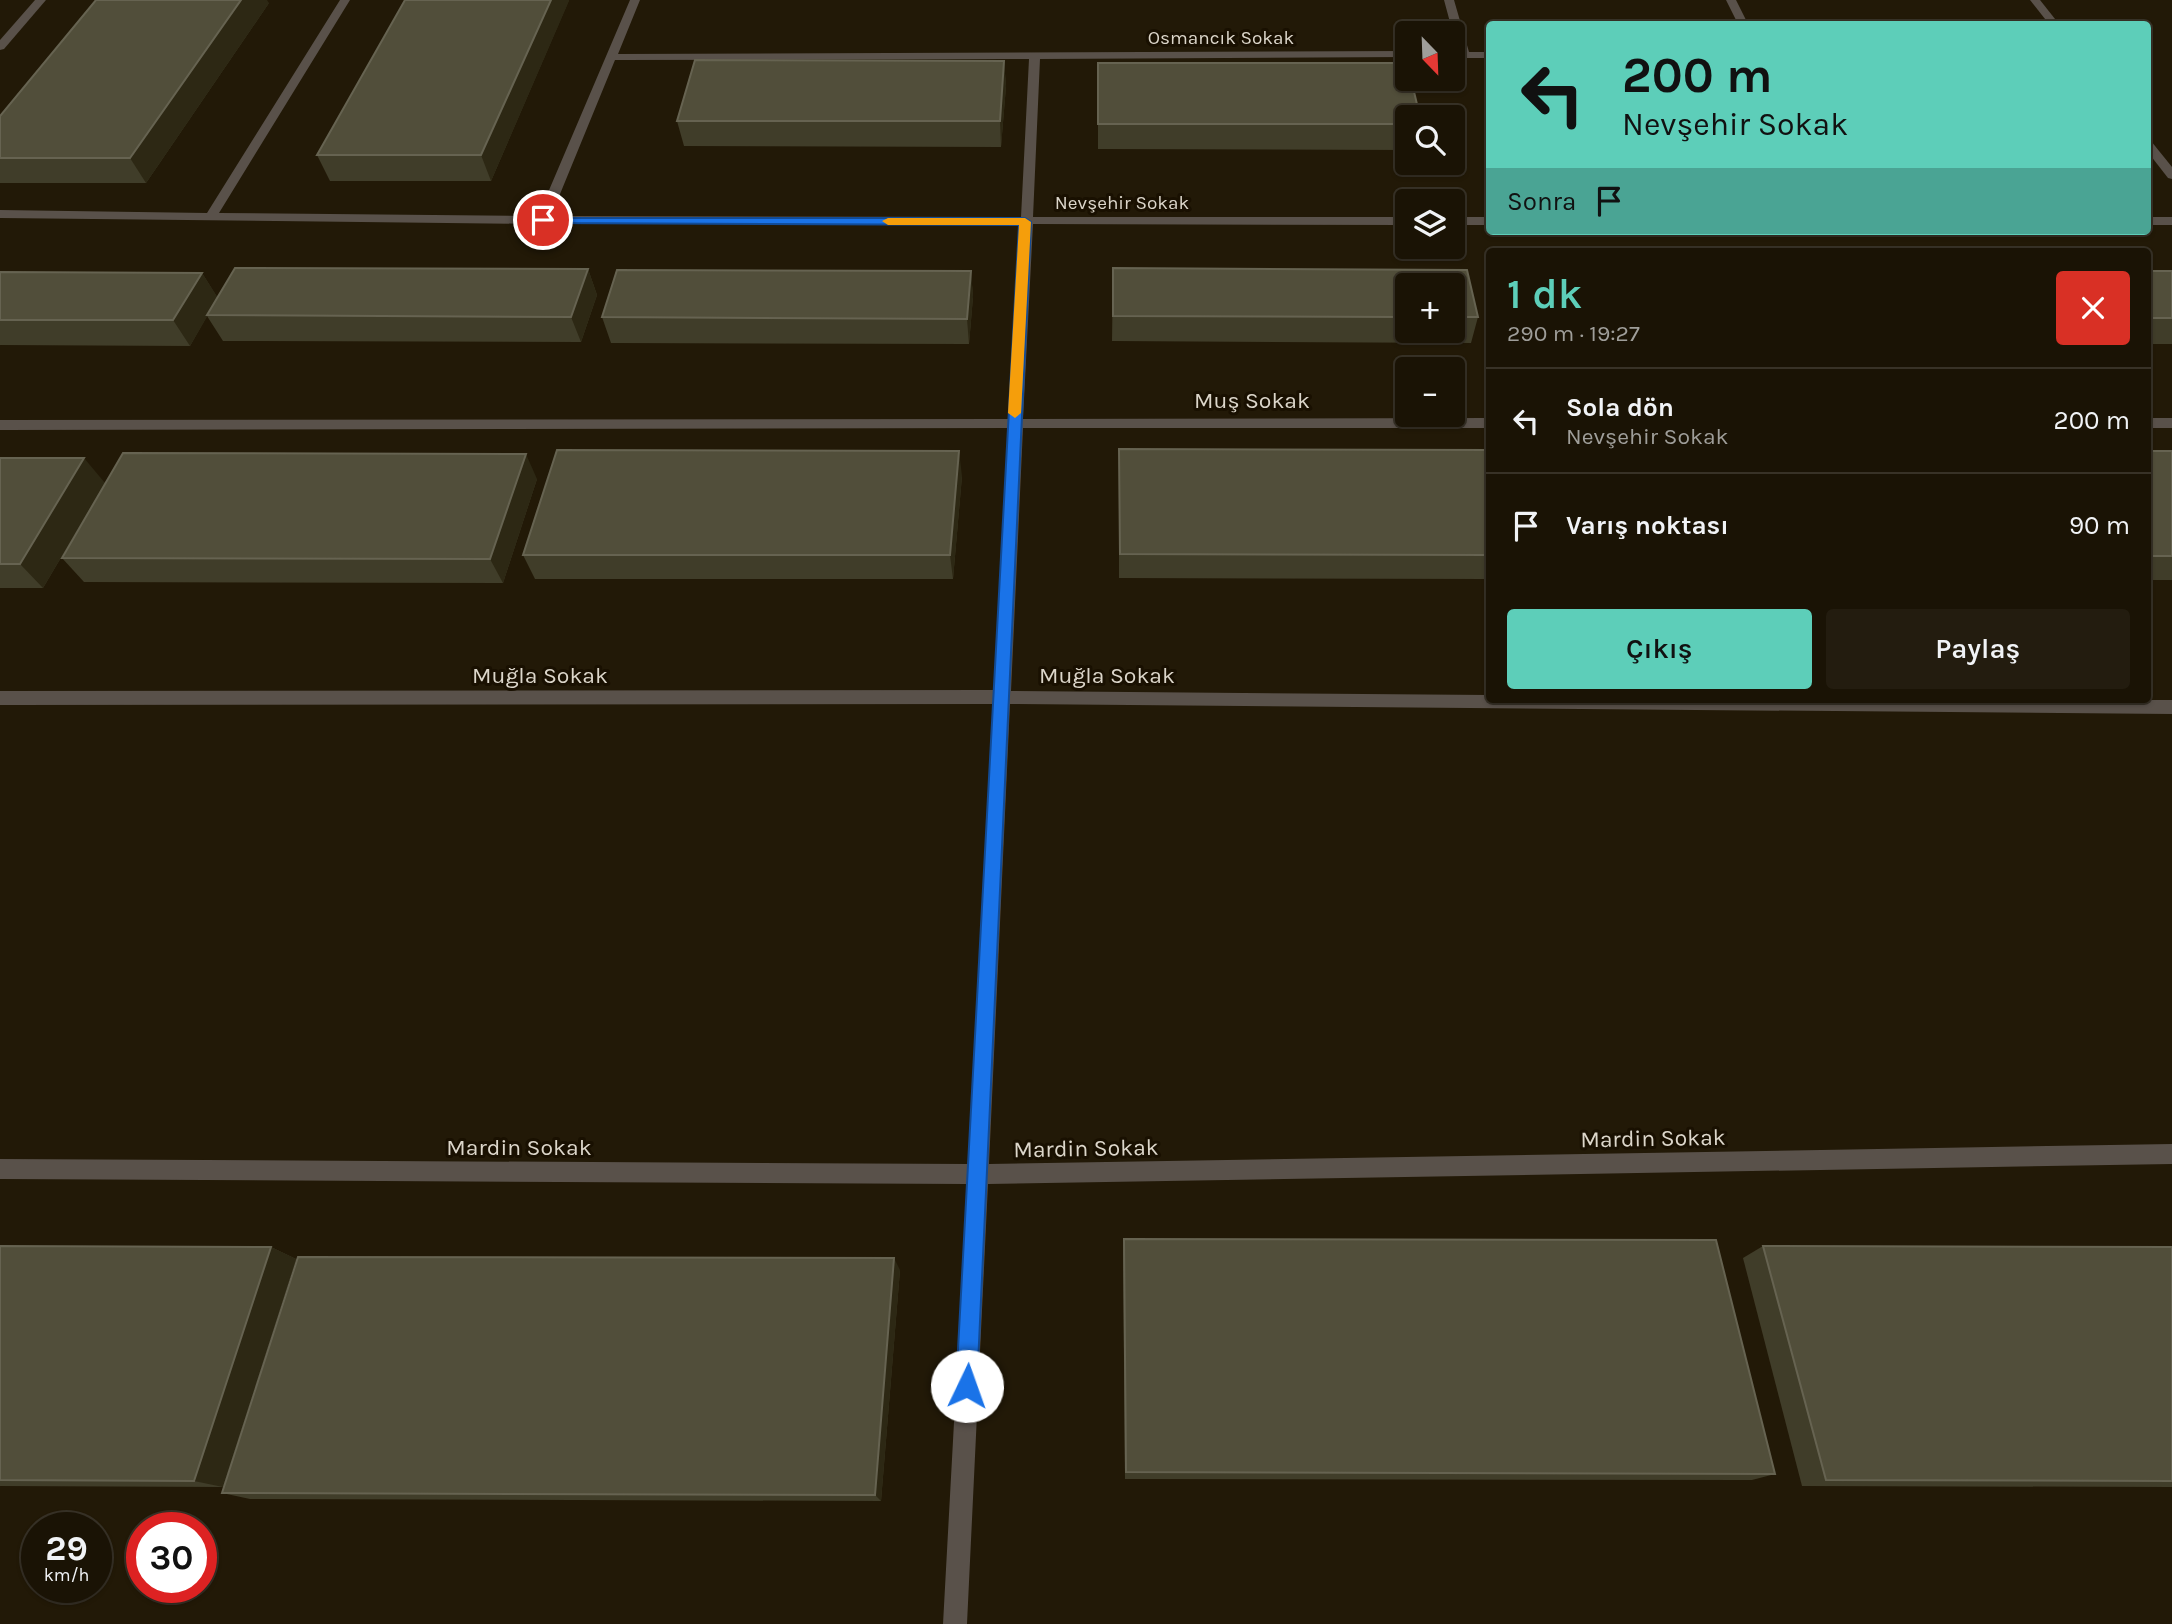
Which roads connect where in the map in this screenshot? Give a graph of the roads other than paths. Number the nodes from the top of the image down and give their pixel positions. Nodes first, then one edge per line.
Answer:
1 (41, 0) edge
2 (345, 0) edge
3 (635, 0) edge
4 (1449, 0) edge
5 (1731, 0) edge
6 (2035, 0) edge
7 (1452, 21) edge
8 (1742, 21) edge
9 (2052, 21) edge
10 (0, 47) edge
11 (1035, 54) junction
12 (1395, 54) edge
13 (1465, 55) edge
14 (1486, 55) edge
15 (613, 57) junction
16 (2151, 148) edge
17 (2172, 175) edge
18 (0, 215) edge
19 (211, 216) junction
20 (543, 220) junction
21 (1395, 221) edge
22 (1465, 221) edge
23 (1486, 221) edge
24 (2151, 221) edge
25 (2172, 221) edge
26 (1025, 222) junction
27 (1014, 423) junction
28 (1486, 423) edge
29 (2151, 423) edge
30 (2172, 423) edge
31 (0, 425) edge
32 (1000, 697) junction
33 (0, 698) edge
34 (1486, 701) edge
35 (1781, 703) edge
36 (2172, 706) edge
37 (2172, 1154) edge
38 (0, 1169) edge
39 (977, 1174) junction
40 (955, 1624) edge

1 - 10 street
2 - 19 street
3 - 15 street
4 - 7 street
5 - 8 street
6 - 9 street
11 - 12 street, Osmancık Sokak
11 - 15 street, Osmancık Sokak
11 - 26 street
13 - 14 street
15 - 20 street
16 - 17 street
18 - 19 street, Nevşehir Sokak
19 - 20 street, Nevşehir Sokak
20 - 26 street, Nevşehir Sokak
21 - 26 street, Nevşehir Sokak
22 - 23 street
24 - 25 street
26 - 27 street
27 - 28 street, Muş Sokak
27 - 31 street, Muş Sokak
27 - 32 street
29 - 30 street
32 - 33 street, Muğla Sokak
32 - 34 street, Muğla Sokak
32 - 39 street
35 - 36 street, Muğla Sokak
37 - 39 street, Mardin Sokak
38 - 39 street, Mardin Sokak
39 - 40 street

